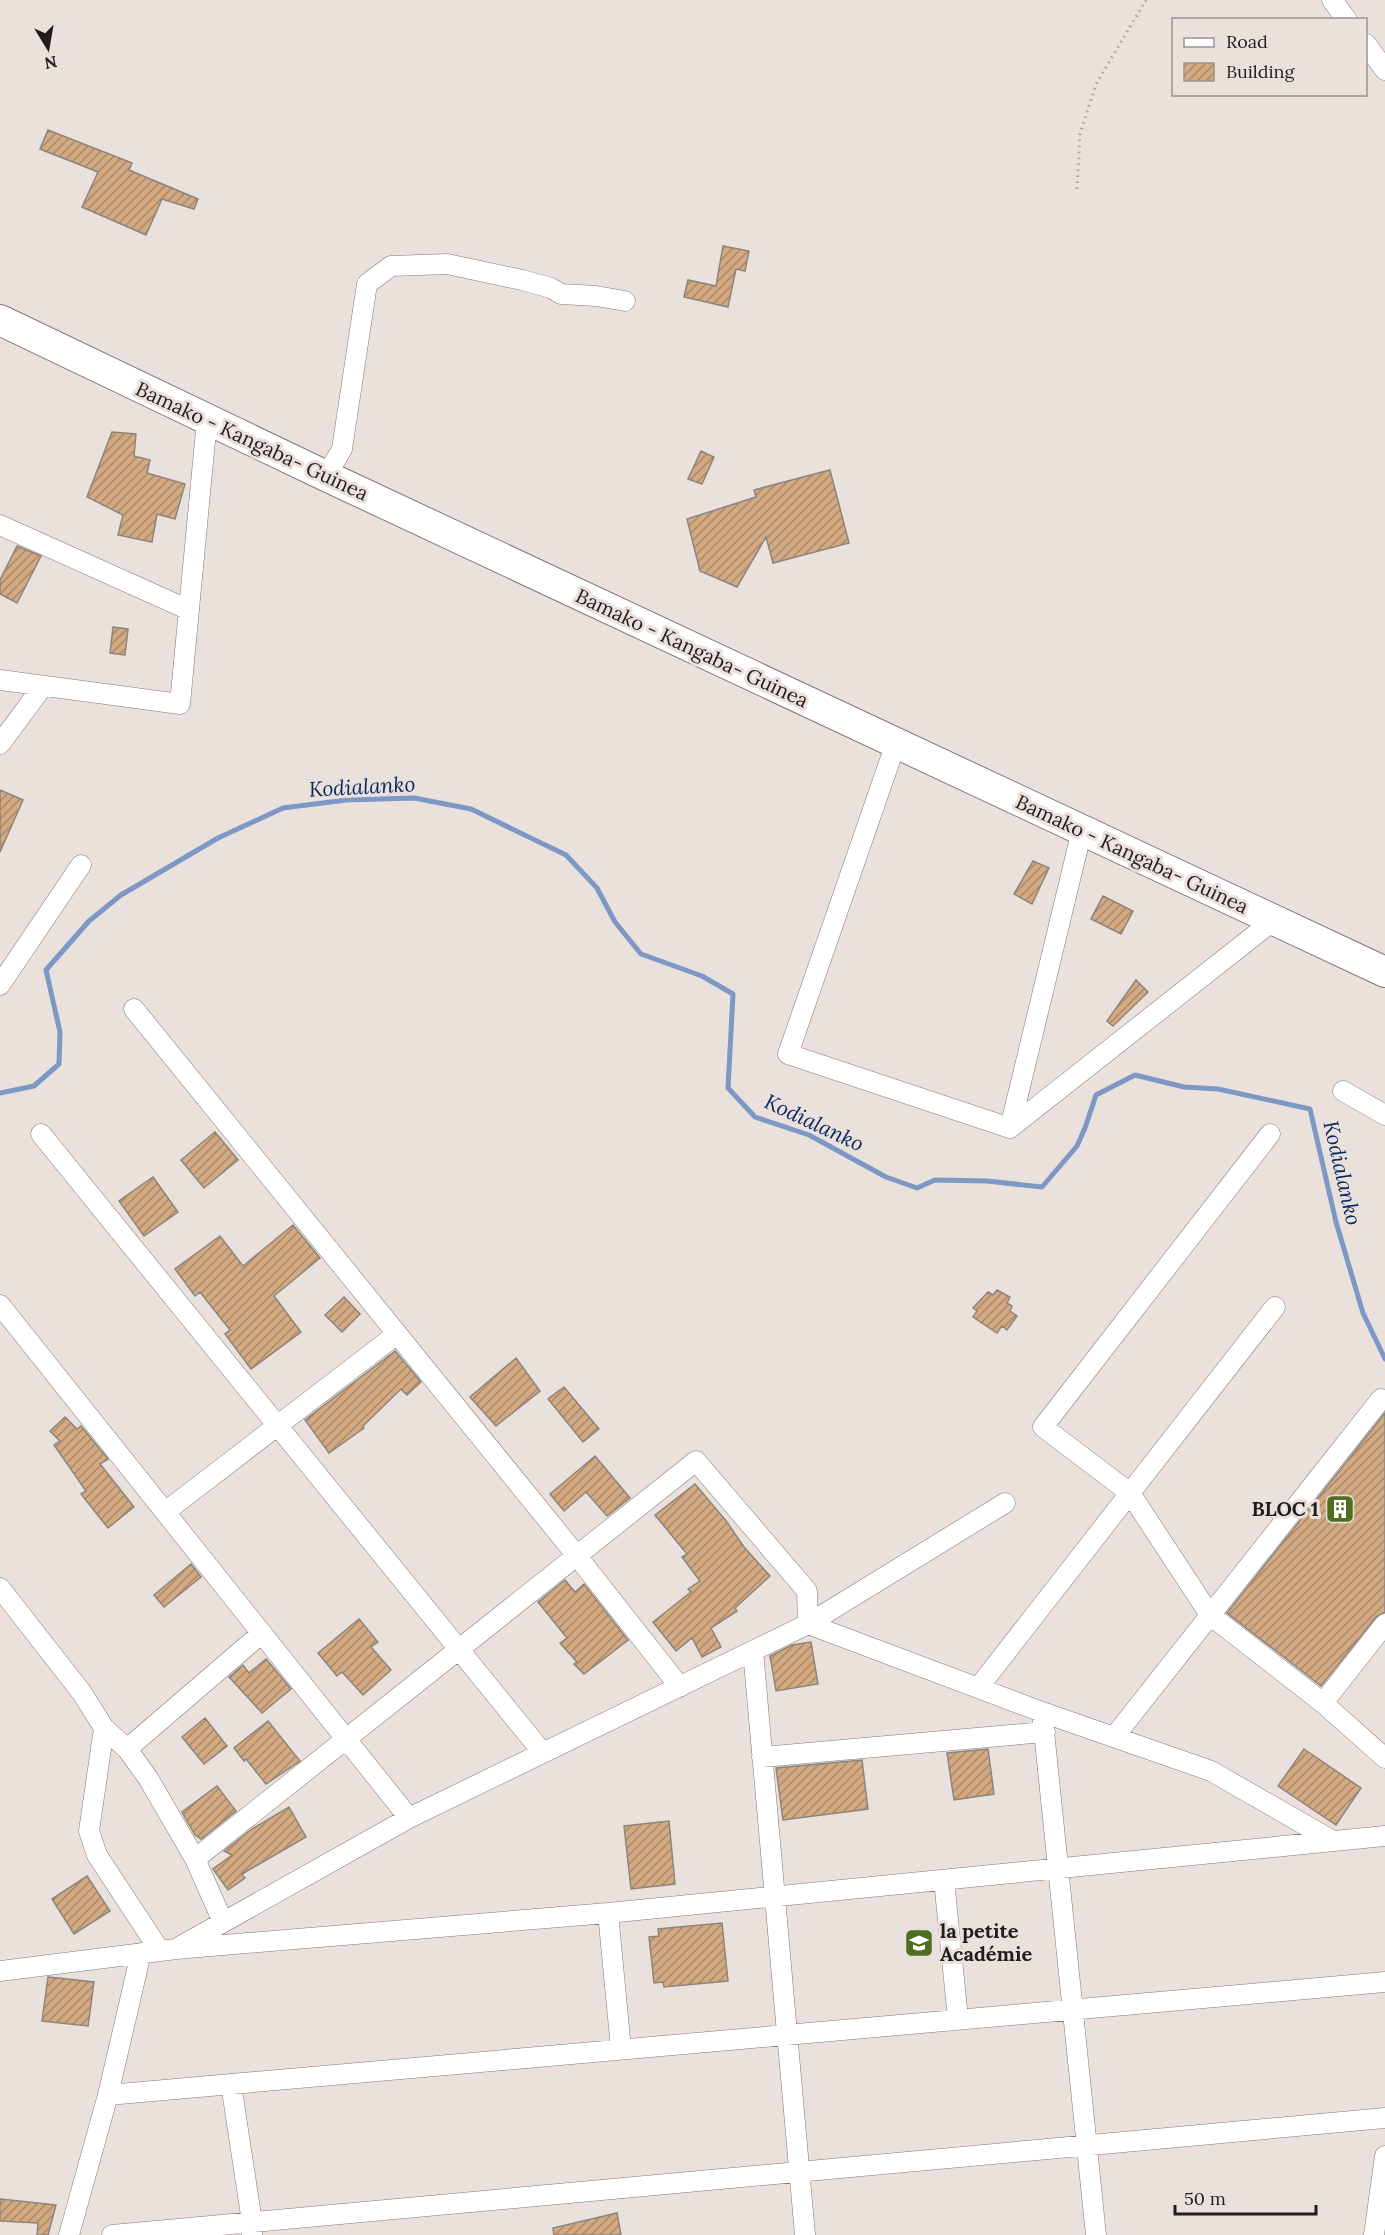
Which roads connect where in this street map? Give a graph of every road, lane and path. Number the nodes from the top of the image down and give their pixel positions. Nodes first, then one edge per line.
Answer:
1 (1146, 0) edge
2 (1332, 0) edge
3 (1346, 18) edge
4 (1367, 47) edge
5 (1385, 70) edge
6 (1077, 189) dead end
7 (625, 301) dead end
8 (0, 320) edge
9 (207, 420) junction
10 (326, 477) junction
11 (0, 525) edge
12 (189, 610) junction
13 (0, 680) edge
14 (43, 686) junction
15 (896, 743) junction
16 (0, 744) edge
17 (1082, 830) junction
18 (81, 865) dead end
19 (1274, 920) junction
20 (1385, 972) edge
21 (0, 985) edge
22 (134, 1008) dead end
23 (1343, 1090) dead end
24 (1385, 1115) edge
25 (1010, 1128) junction
26 (41, 1134) dead end
27 (1270, 1134) dead end
28 (0, 1305) edge
29 (1275, 1306) dead end
30 (397, 1334) junction
31 (1381, 1399) dead end
32 (278, 1426) junction
33 (1130, 1493) junction
34 (1005, 1503) dead end
35 (165, 1512) junction
36 (577, 1556) junction
37 (0, 1588) edge
38 (1210, 1615) junction
39 (808, 1624) junction
40 (1385, 1624) edge
41 (262, 1634) junction
42 (459, 1649) junction
43 (753, 1651) junction
44 (680, 1687) junction
45 (978, 1688) junction
46 (1323, 1703) junction
47 (1042, 1712) junction
48 (104, 1728) junction
49 (1045, 1732) junction
50 (1114, 1737) junction
51 (346, 1739) junction
52 (127, 1749) junction
53 (543, 1753) junction
54 (762, 1757) junction
55 (1385, 1758) edge
56 (410, 1818) junction
57 (1385, 1836) edge
58 (1333, 1841) junction
59 (195, 1859) junction
60 (1059, 1868) junction
61 (944, 1880) junction
62 (775, 1897) junction
63 (608, 1913) junction
64 (223, 1922) junction
65 (159, 1951) junction
66 (0, 1971) edge
67 (1385, 1982) edge
68 (1073, 2009) junction
69 (958, 2019) junction
70 (788, 2034) junction
71 (621, 2049) junction
72 (231, 2084) junction
73 (108, 2095) junction
74 (1385, 2118) edge
75 (1087, 2145) junction
76 (1385, 2156) edge
77 (800, 2171) junction
78 (252, 2228) edge
79 (69, 2235) edge
80 (112, 2235) edge
81 (806, 2235) edge
82 (1096, 2235) edge
83 (1374, 2235) edge

1 - 6 path
2 - 3 street
4 - 5 street
7 - 10 street
8 - 9 main road, Bamako - Kangaba- Guinea
9 - 10 main road, Bamako - Kangaba- Guinea
9 - 12 street
10 - 15 main road, Bamako - Kangaba- Guinea
11 - 12 street
12 - 14 street
13 - 14 street
14 - 16 street
15 - 17 main road, Bamako - Kangaba- Guinea
15 - 25 street
17 - 19 main road, Bamako - Kangaba- Guinea
17 - 25 street
18 - 21 street
19 - 20 main road, Bamako - Kangaba- Guinea
19 - 25 street
22 - 30 street
23 - 24 street
26 - 32 street
27 - 33 street
28 - 35 street
29 - 33 street
30 - 32 street
30 - 36 street
31 - 38 street
32 - 35 street
32 - 42 street
33 - 38 street
33 - 45 street
34 - 39 street
35 - 41 street
36 - 39 street
36 - 42 street
36 - 44 street
37 - 48 street
38 - 46 street
38 - 50 street
39 - 43 street
39 - 45 street
40 - 46 street
41 - 51 street
41 - 52 street
42 - 51 street
42 - 53 street
43 - 44 street
43 - 54 street
44 - 53 street
45 - 47 street
46 - 55 street
47 - 49 street
47 - 50 street
48 - 52 street
48 - 65 street
49 - 54 street
49 - 60 street
50 - 58 street
51 - 56 street
51 - 59 street
52 - 59 street
53 - 56 street
54 - 62 street
56 - 64 street
57 - 58 street
58 - 60 street
59 - 64 street
60 - 61 street
60 - 68 street
61 - 62 street
61 - 69 street
62 - 63 street
62 - 70 street
63 - 65 street
63 - 71 street
64 - 65 street
65 - 66 street
65 - 73 street
67 - 68 street
68 - 69 street
68 - 75 street
69 - 70 street
70 - 71 street
70 - 77 street
71 - 72 street
72 - 73 street
72 - 78 street
73 - 79 street
74 - 75 street
75 - 77 street
75 - 82 street
76 - 83 street
77 - 78 street
77 - 81 street
78 - 80 street

